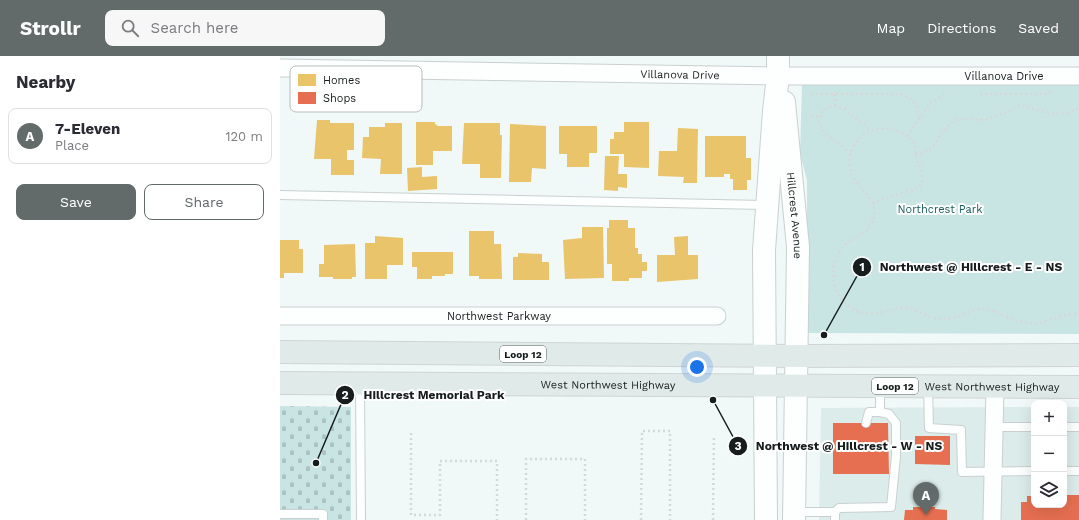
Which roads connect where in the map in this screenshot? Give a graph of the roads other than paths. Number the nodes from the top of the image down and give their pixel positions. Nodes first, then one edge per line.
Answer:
1 (778, 66) edge
2 (422, 67) edge
3 (280, 68) edge
4 (290, 68) edge
5 (1079, 76) edge
6 (280, 195) edge
7 (768, 205) junction
8 (280, 316) edge
9 (717, 316) dead end
10 (280, 352) edge
11 (765, 355) junction
12 (1079, 355) edge
13 (796, 356) junction
14 (280, 383) edge
15 (360, 383) junction
16 (765, 385) junction
17 (796, 385) junction
18 (880, 386) junction
19 (928, 386) junction
20 (995, 387) junction
21 (1079, 387) edge
22 (880, 412) junction
23 (866, 423) dead end
24 (994, 427) junction
25 (1031, 427) edge
26 (1067, 427) edge
27 (1079, 427) edge
28 (1031, 471) edge
29 (1067, 471) edge
30 (1079, 471) edge
31 (993, 472) junction
32 (280, 514) edge
33 (794, 516) edge
34 (835, 516) edge
35 (323, 520) edge
36 (361, 520) edge
37 (766, 520) edge
38 (992, 520) edge

1 - 2 street, Villanova Drive
1 - 5 street, Villanova Drive
1 - 7 street, Hillcrest Avenue
1 - 13 street, Hillcrest Avenue
3 - 4 street, Villanova Drive
6 - 7 lane
7 - 11 street, Hillcrest Avenue
8 - 9 street, Northwest Parkway
10 - 11 main road, Loop 12
11 - 13 main road, Loop 12
11 - 16 street, Hillcrest Avenue
12 - 13 main road, Loop 12
13 - 17 street, Hillcrest Avenue
14 - 15 main road, West Northwest Highway / Loop 12
15 - 16 main road, West Northwest Highway / Loop 12
15 - 36 lane
16 - 17 main road, West Northwest Highway / Loop 12
16 - 37 street, Hillcrest Avenue
17 - 18 main road, West Northwest Highway / Loop 12
17 - 33 street, Hillcrest Avenue
18 - 19 main road, West Northwest Highway / Loop 12
18 - 22 lane
19 - 20 main road, West Northwest Highway / Loop 12
19 - 31 lane
20 - 21 main road, West Northwest Highway / Loop 12
20 - 24 street
22 - 23 lane
22 - 34 lane
24 - 25 lane
24 - 31 street
26 - 27 lane
28 - 31 lane
29 - 30 lane
31 - 38 street
32 - 35 lane
33 - 34 lane

